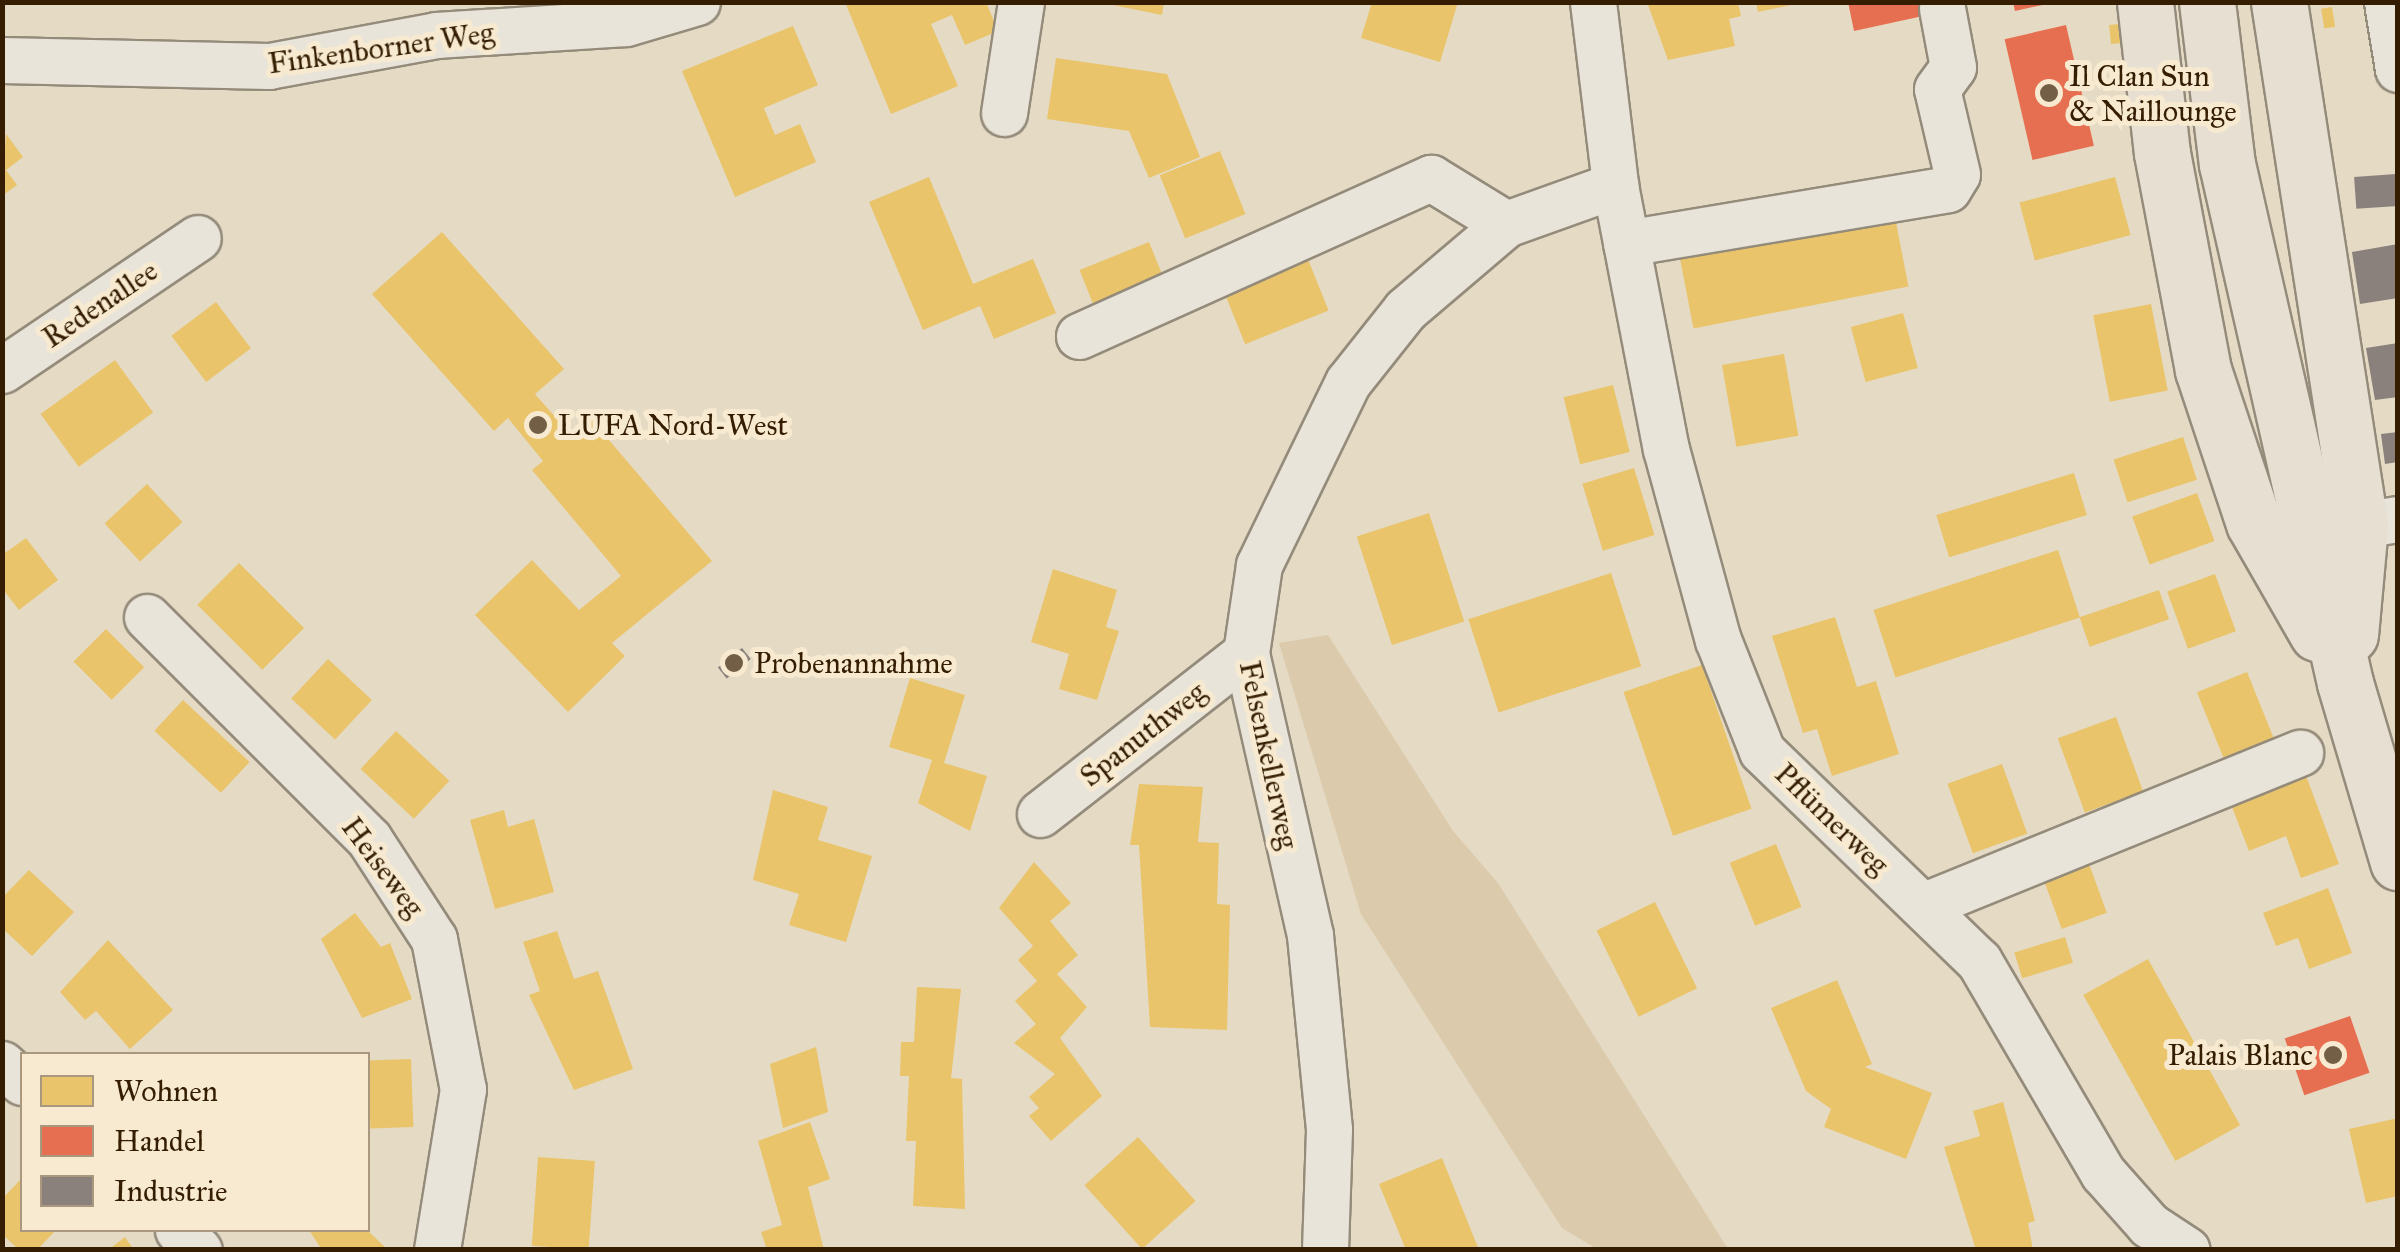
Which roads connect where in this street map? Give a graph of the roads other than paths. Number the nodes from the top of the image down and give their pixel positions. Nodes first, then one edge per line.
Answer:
1 (697, 2) edge
2 (1021, 2) edge
3 (1594, 2) edge
4 (2145, 2) edge
5 (2207, 2) edge
6 (2279, 2) edge
7 (2387, 2) edge
8 (1942, 8) dead end
9 (2, 60) edge
10 (2398, 69) edge
11 (1004, 113) dead end
12 (1615, 185) junction
13 (1506, 224) junction
14 (198, 238) dead end
15 (1626, 243) junction
16 (1080, 336) dead end
17 (2, 370) edge
18 (2379, 522) edge
19 (147, 617) dead end
20 (1246, 653) junction
21 (2346, 683) junction
22 (2300, 752) dead end
23 (2390, 808) edge
24 (1040, 814) dead end
25 (2398, 862) edge
26 (1925, 905) junction
27 (180, 1232) edge
28 (199, 1250) edge
29 (438, 1250) edge
30 (1325, 1250) edge
31 (2187, 1250) edge

1 - 9 street, Finkenborner Weg
2 - 11 street
3 - 12 street, Pflümerweg
4 - 21 main road
5 - 21 main road
6 - 18 main road
7 - 10 street
8 - 15 street
12 - 13 street, Felsenkellerweg
12 - 15 street, Pflümerweg
13 - 16 street
13 - 20 street, Felsenkellerweg
14 - 17 street, Redenallee
15 - 26 street, Pflümerweg
18 - 21 main road
19 - 29 street, Heiseweg
20 - 24 street, Spanuthweg
20 - 30 street, Felsenkellerweg
21 - 23 main road
22 - 26 street
23 - 25 main road
26 - 31 street, Pflümerweg
27 - 28 street

